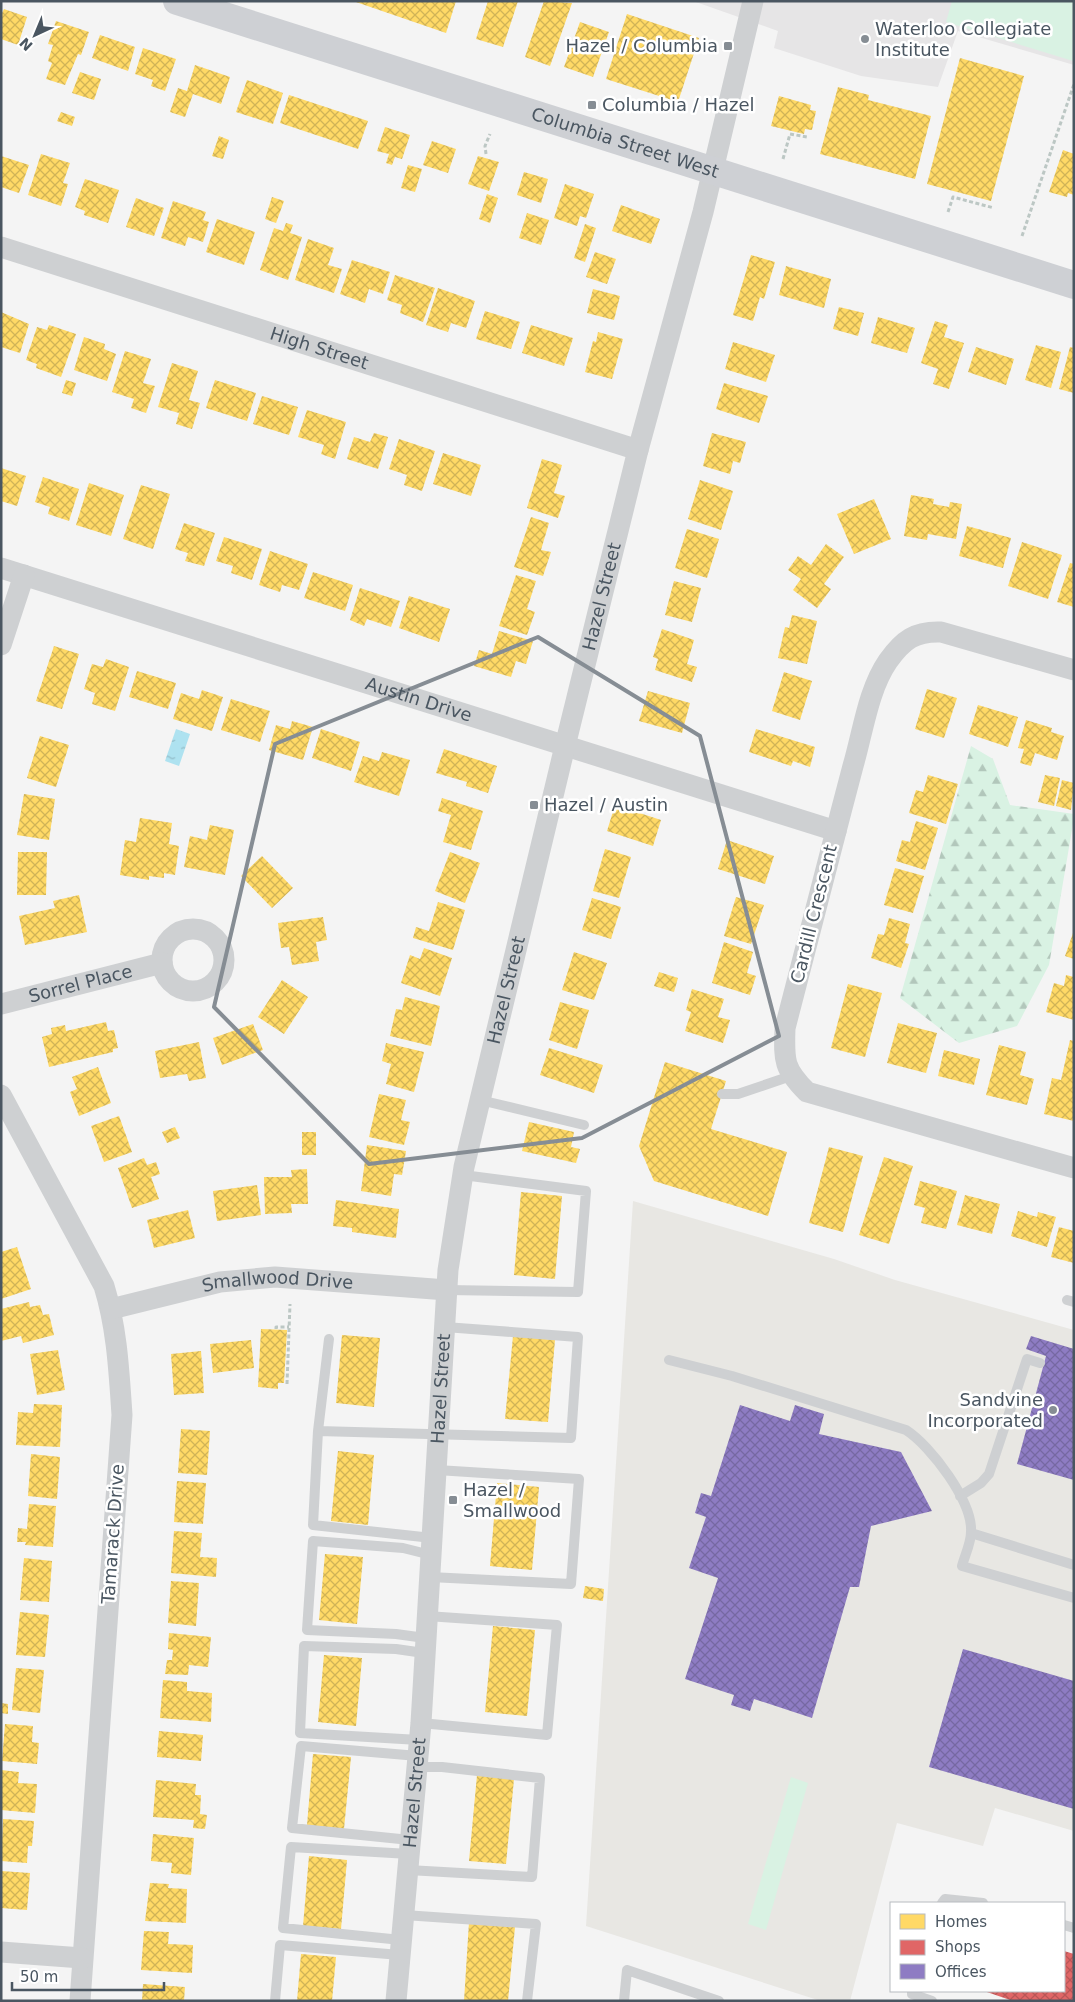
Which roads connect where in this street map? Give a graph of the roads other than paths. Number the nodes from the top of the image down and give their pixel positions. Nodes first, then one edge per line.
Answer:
1 (177, 1) edge
2 (752, 1) edge
3 (712, 171) junction
4 (1, 247) edge
5 (1074, 284) edge
6 (638, 450) junction
7 (1, 568) edge
8 (24, 576) junction
9 (1, 645) edge
10 (1074, 670) edge
11 (564, 746) junction
12 (836, 831) junction
13 (162, 962) dead end
14 (1, 1004) edge
15 (791, 1076) junction
16 (722, 1094) dead end
17 (1, 1095) edge
18 (480, 1100) junction
19 (584, 1125) dead end
20 (1074, 1168) edge
21 (463, 1175) junction
22 (447, 1290) junction
23 (111, 1308) junction
24 (446, 1327) junction
25 (328, 1339) dead end
26 (668, 1360) dead end
27 (1040, 1363) dead end
28 (318, 1431) junction
29 (438, 1434) junction
30 (437, 1470) junction
31 (960, 1496) junction
32 (971, 1533) junction
33 (432, 1546) junction
34 (1074, 1565) edge
35 (430, 1577) junction
36 (1074, 1598) edge
37 (427, 1616) junction
38 (425, 1645) junction
39 (419, 1746) junction
40 (409, 1855) junction
41 (943, 1902) edge
42 (974, 1902) edge
43 (404, 1915) junction
44 (401, 1948) junction
45 (1, 1952) edge
46 (82, 1958) junction
47 (912, 1992) edge
48 (80, 2001) edge
49 (275, 2001) edge
50 (396, 2001) edge
51 (527, 2001) edge
52 (624, 2001) edge
53 (719, 2001) edge
54 (932, 2001) edge

1 - 3 main road, Columbia Street West
2 - 3 street, Hazel Street
3 - 5 main road, Columbia Street West
3 - 6 street, Hazel Street
4 - 6 street, High Street
6 - 11 street, Hazel Street
7 - 8 street, Austin Drive
8 - 9 street
8 - 11 street, Austin Drive
10 - 12 street, Cardill Crescent
11 - 12 street, Austin Drive
11 - 18 street, Hazel Street
12 - 15 street, Cardill Crescent
13 - 14 street, Sorrel Place
15 - 16 lane
15 - 20 street
17 - 23 street, Tamarack Drive
18 - 19 lane
18 - 21 street, Hazel Street
21 - 22 street, Hazel Street
21 - 22 lane
22 - 23 street, Smallwood Drive
22 - 24 street, Hazel Street
23 - 46 street, Tamarack Drive
24 - 29 street, Hazel Street
24 - 29 lane
25 - 28 lane
26 - 31 lane
27 - 31 lane
28 - 29 lane
28 - 33 lane
29 - 30 street, Hazel Street
30 - 33 street, Hazel Street
30 - 35 lane
31 - 32 lane
32 - 34 lane
32 - 36 lane
33 - 35 street, Hazel Street
33 - 38 lane
35 - 37 street, Hazel Street
37 - 38 street, Hazel Street
37 - 39 lane
38 - 39 street, Hazel Street
38 - 39 lane
39 - 40 street, Hazel Street
39 - 40 lane
39 - 40 lane
40 - 43 street, Hazel Street
40 - 44 lane
41 - 42 lane
43 - 44 street, Hazel Street
43 - 51 lane
44 - 49 lane
44 - 50 street, Hazel Street
45 - 46 street
46 - 48 street, Tamarack Drive
47 - 54 lane
52 - 53 lane

